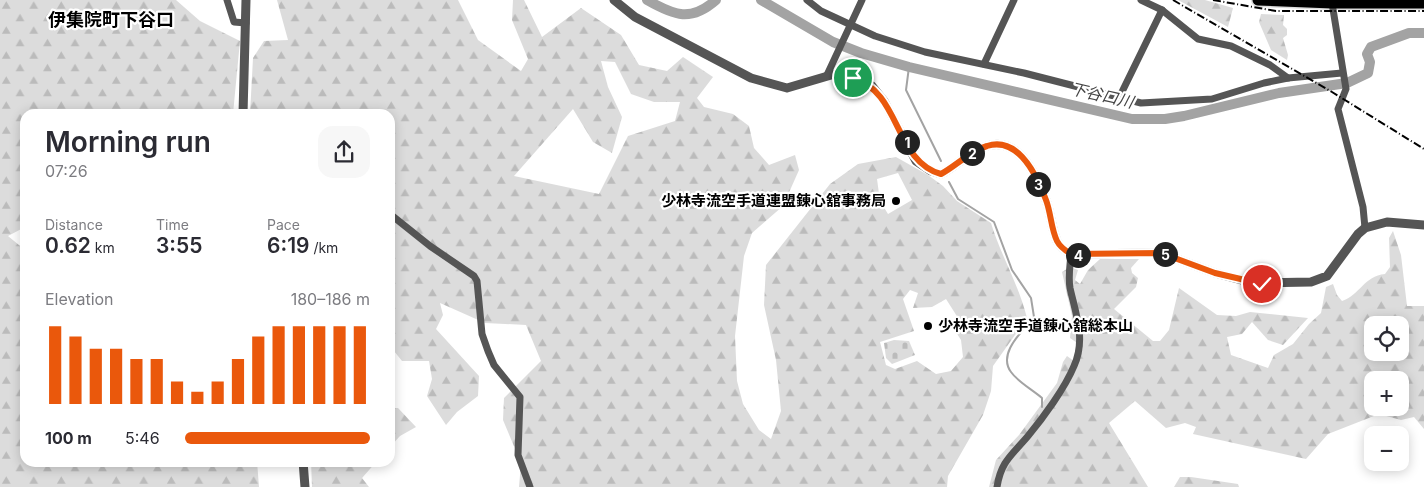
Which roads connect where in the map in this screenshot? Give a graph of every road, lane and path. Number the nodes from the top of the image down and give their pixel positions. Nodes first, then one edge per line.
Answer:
1 (227, 0) edge
2 (246, 0) edge
3 (614, 0) edge
4 (807, 0) edge
5 (862, 0) edge
6 (1014, 0) edge
7 (1141, 0) edge
8 (1258, 0) edge
9 (1290, 1) edge
10 (1332, 3) junction
11 (1424, 3) edge
12 (1162, 10) junction
13 (246, 23) junction
14 (848, 29) junction
15 (984, 64) junction
16 (1342, 74) junction
17 (826, 75) junction
18 (1288, 78) junction
19 (1119, 98) junction
20 (243, 109) edge
21 (395, 218) edge
22 (1424, 225) edge
23 (1365, 228) junction
24 (1071, 254) junction
25 (303, 467) edge
26 (304, 487) edge
27 (530, 487) edge
28 (997, 487) edge

1 - 13 street
2 - 13 street
3 - 17 street
4 - 14 street
5 - 14 street
6 - 15 street
7 - 12 street
8 - 9 main road
9 - 10 main road
10 - 11 main road
10 - 16 street
12 - 18 street
12 - 19 street
13 - 20 street
14 - 15 street
14 - 17 street
15 - 19 street
16 - 18 street
16 - 23 street
17 - 24 street
18 - 19 street
21 - 27 street
22 - 23 street
23 - 24 street
24 - 28 street
25 - 26 street

